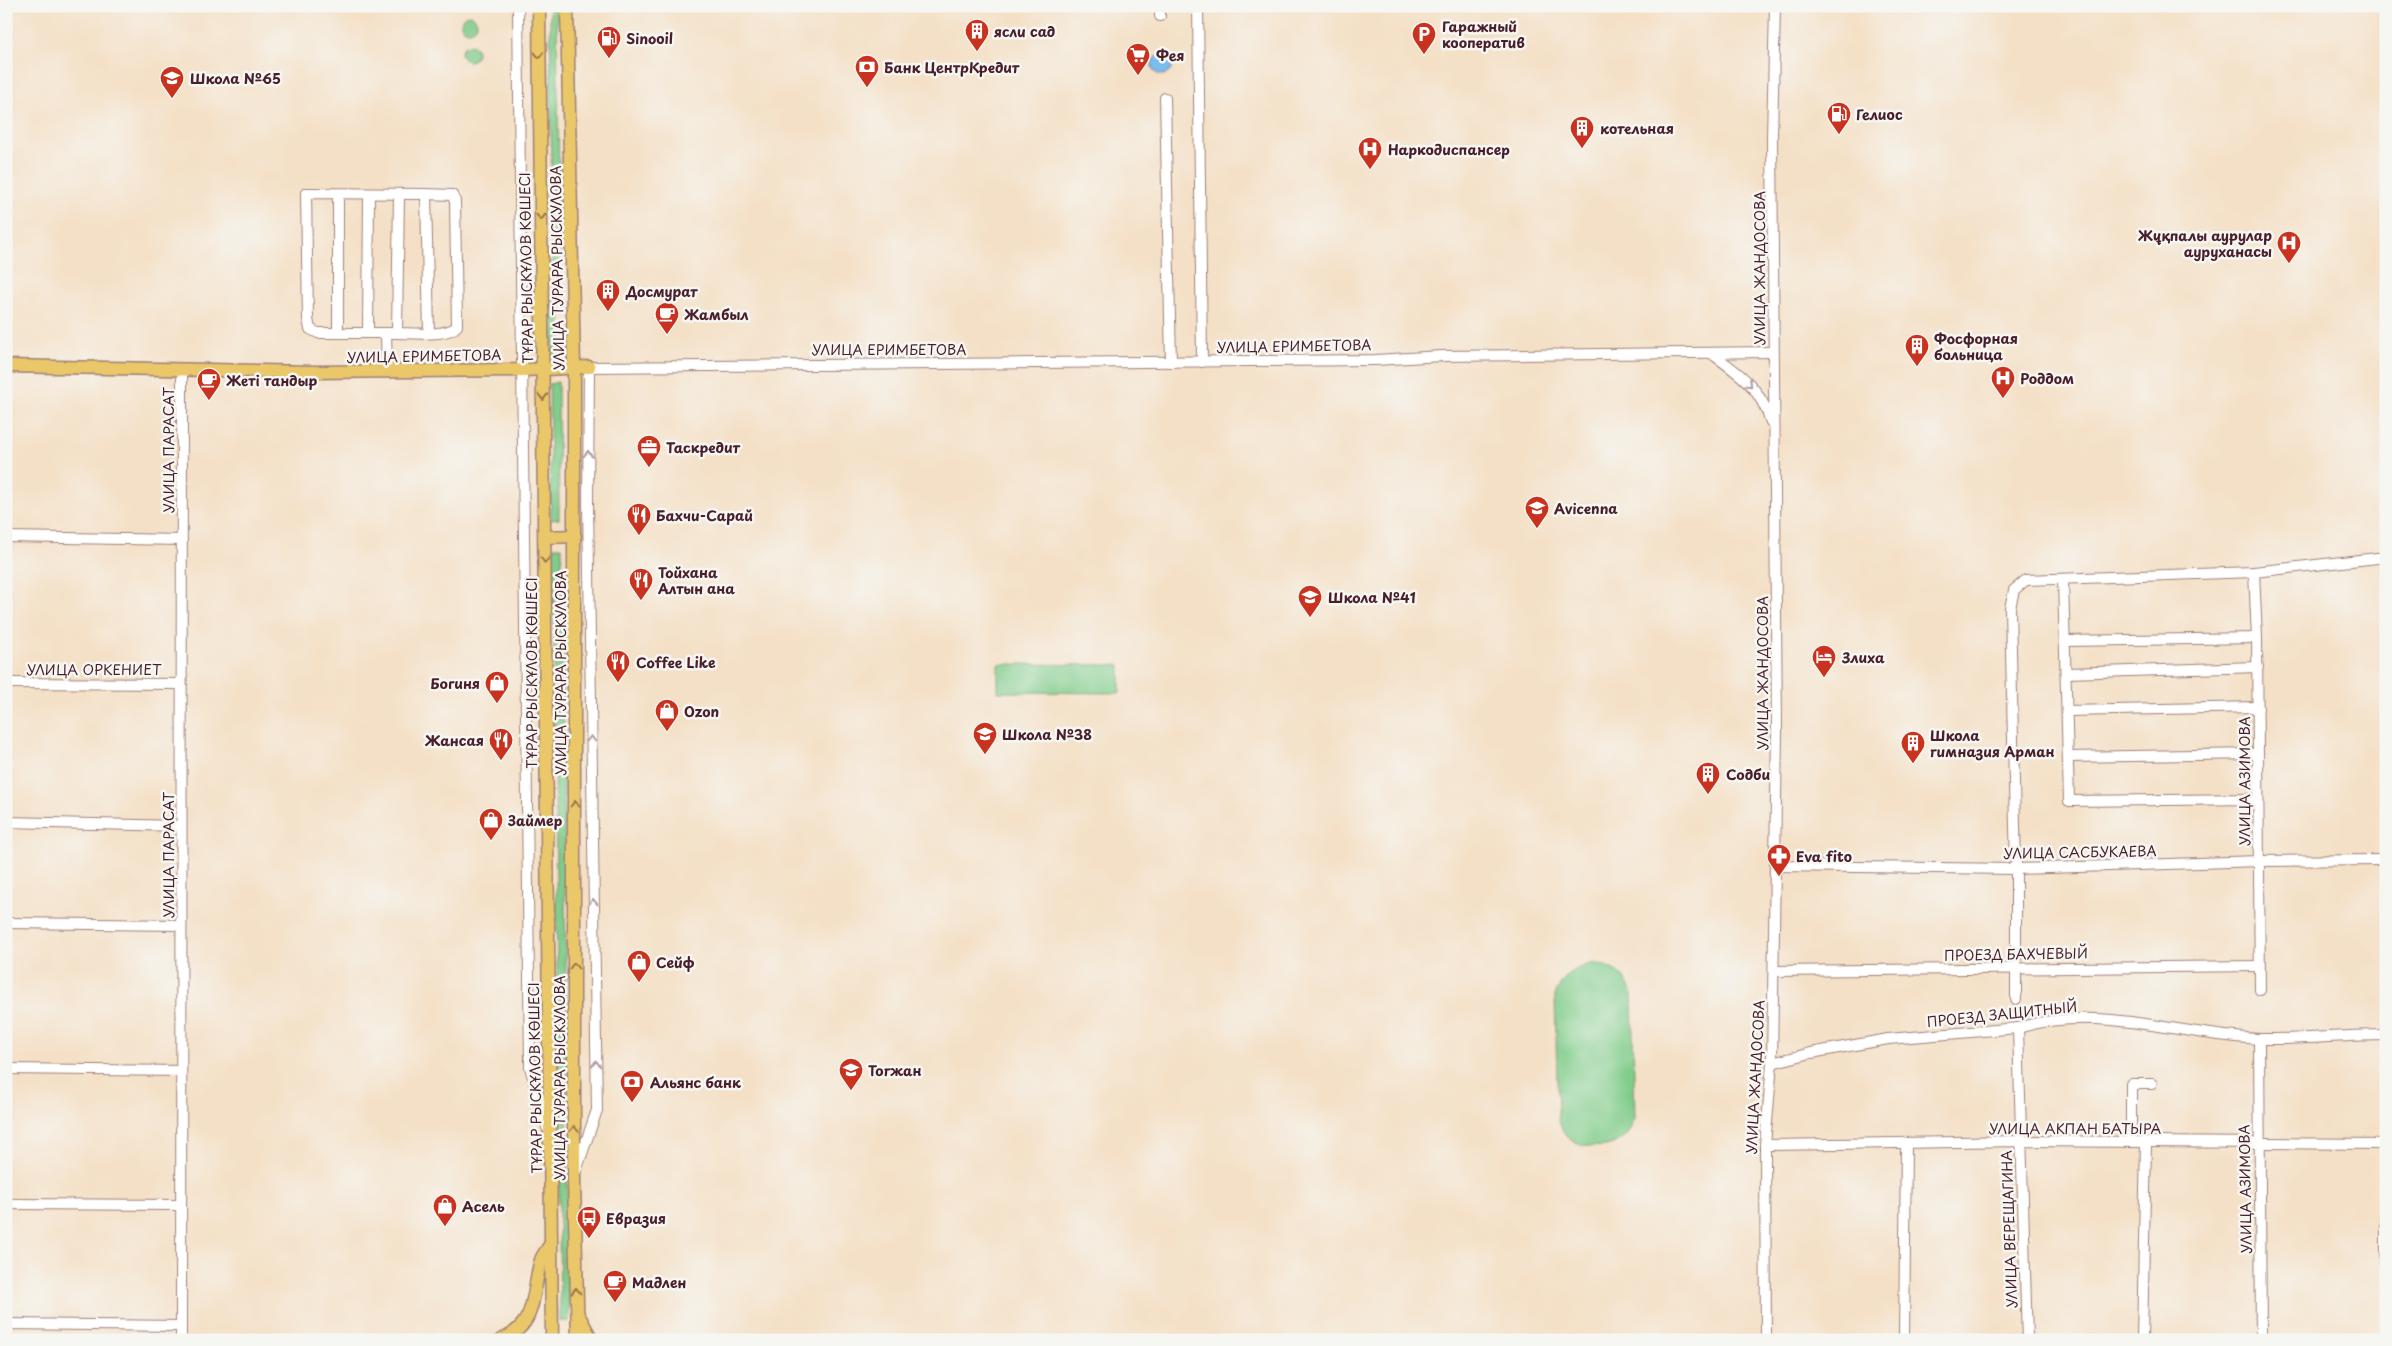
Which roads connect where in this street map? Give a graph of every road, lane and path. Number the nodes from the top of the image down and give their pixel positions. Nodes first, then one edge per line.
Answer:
1 (518, 6) edge
2 (539, 6) edge
3 (567, 6) edge
4 (1198, 6) edge
5 (1775, 6) edge
6 (1165, 98) dead end
7 (338, 194) junction
8 (369, 194) junction
9 (399, 194) junction
10 (426, 194) junction
11 (338, 332) junction
12 (397, 332) junction
13 (368, 333) junction
14 (386, 333) junction
15 (429, 333) junction
16 (1772, 352) junction
17 (1711, 353) junction
18 (1171, 362) junction
19 (1202, 362) junction
20 (6, 366) edge
21 (589, 366) junction
22 (574, 367) junction
23 (542, 369) junction
24 (182, 370) junction
25 (387, 370) junction
26 (523, 370) junction
27 (1774, 432) junction
28 (575, 453) junction
29 (588, 493) junction
30 (576, 536) junction
31 (6, 537) edge
32 (545, 537) junction
33 (182, 540) junction
34 (2386, 557) edge
35 (2254, 572) junction
36 (2063, 580) junction
37 (2257, 638) junction
38 (2065, 641) junction
39 (2258, 667) junction
40 (2066, 673) junction
41 (6, 683) edge
42 (182, 684) junction
43 (2258, 707) junction
44 (2067, 711) junction
45 (2258, 754) junction
46 (2068, 757) junction
47 (2258, 799) junction
48 (6, 822) edge
49 (181, 826) junction
50 (2386, 860) edge
51 (2259, 861) junction
52 (1775, 866) junction
53 (2016, 869) junction
54 (6, 923) edge
55 (181, 925) junction
56 (2259, 966) junction
57 (2017, 968) junction
58 (1774, 971) junction
59 (2260, 990) dead end
60 (2016, 999) dead end
61 (2018, 1028) junction
62 (2386, 1035) edge
63 (2259, 1039) junction
64 (1772, 1063) junction
65 (6, 1069) edge
66 (181, 1071) junction
67 (2152, 1084) dead end
68 (2019, 1141) junction
69 (2131, 1142) junction
70 (2146, 1142) junction
71 (551, 1143) junction
72 (1906, 1143) junction
73 (2258, 1143) junction
74 (2386, 1144) edge
75 (1765, 1145) junction
76 (574, 1179) junction
77 (6, 1204) edge
78 (181, 1205) junction
79 (551, 1243) junction
80 (577, 1313) junction
81 (6, 1324) edge
82 (181, 1326) junction
83 (181, 1340) edge
84 (501, 1340) edge
85 (552, 1340) edge
86 (578, 1340) edge
87 (592, 1340) edge
88 (1766, 1340) edge
89 (1904, 1340) edge
90 (2027, 1340) edge
91 (2142, 1340) edge
92 (2261, 1340) edge
93 (2386, 1340) edge

1 - 26 street
2 -> 23 main road, ТҰРАР РЫСКҰЛОВ КӨШЕСІ
3 - 22 main road, УЛИЦА ТУРАРА РЫСКУЛОВА
4 - 19 street
5 - 16 street, УЛИЦА ЖАНДОСОВА
6 - 18 street
7 - 8 street
7 - 11 street
7 - 11 street
8 - 9 street
8 - 13 street
9 - 10 street
9 - 12 street
10 - 15 street
10 - 15 street
11 - 13 street
12 - 14 street
12 - 15 street
13 - 14 street
14 - 25 street
16 - 17 street, УЛИЦА ЕРИМБЕТОВА
16 - 27 street, УЛИЦА ЖАНДОСОВА
17 - 19 street, УЛИЦА ЕРИМБЕТОВА
17 -> 27 street
18 - 19 street, УЛИЦА ЕРИМБЕТОВА
18 - 21 street, УЛИЦА ЕРИМБЕТОВА
20 - 24 main road, УЛИЦА ЕРИМБЕТОВА
21 - 22 main road, УЛИЦА ЕРИМБЕТОВА
29 -> 21 street
22 - 23 main road, УЛИЦА ЕРИМБЕТОВА
22 - 28 main road, УЛИЦА ТУРАРА РЫСКУЛОВА
23 - 26 main road, УЛИЦА ЕРИМБЕТОВА
23 -> 32 main road, ТҰРАР РЫСКҰЛОВ КӨШЕСІ
24 - 25 main road, УЛИЦА ЕРИМБЕТОВА
24 - 33 street, УЛИЦА ПАРАСАТ
25 - 26 main road, УЛИЦА ЕРИМБЕТОВА
26 - 71 street
27 - 52 street, УЛИЦА ЖАНДОСОВА
28 - 29 street
28 - 30 main road, УЛИЦА ТУРАРА РЫСКУЛОВА
76 -> 29 street
30 - 32 main road
76 -> 30 main road, УЛИЦА ТУРАРА РЫСКУЛОВА
31 - 33 street
32 -> 71 main road, ТҰРАР РЫСКҰЛОВ КӨШЕСІ
33 - 42 street, УЛИЦА ПАРАСАТ
34 - 35 street
35 - 36 street
35 - 37 street, УЛИЦА АЗИМОВА
36 - 38 street
36 - 53 street
37 - 38 street
37 - 39 street, УЛИЦА АЗИМОВА
38 - 40 street
39 - 40 street
39 - 43 street, УЛИЦА АЗИМОВА
40 - 44 street
41 - 42 street, УЛИЦА ОРКЕНИЕТ
42 - 49 street, УЛИЦА ПАРАСАТ
43 - 44 street
43 - 45 street, УЛИЦА АЗИМОВА
44 - 46 street
45 - 46 street
45 - 47 street, УЛИЦА АЗИМОВА
46 - 47 street
47 - 51 street, УЛИЦА АЗИМОВА
48 - 49 street
49 - 55 street, УЛИЦА ПАРАСАТ
50 - 51 street, УЛИЦА САСБУКАЕВА
51 - 53 street, УЛИЦА САСБУКАЕВА
51 - 56 street, УЛИЦА АЗИМОВА
52 - 53 street, УЛИЦА САСБУКАЕВА
52 - 58 street, УЛИЦА ЖАНДОСОВА
53 - 57 street
54 - 55 street
55 - 66 street, УЛИЦА ПАРАСАТ
56 - 57 street, ПРОЕЗД БАХЧЕВЫЙ
56 - 59 street, УЛИЦА АЗИМОВА
57 - 58 street, ПРОЕЗД БАХЧЕВЫЙ
57 - 60 street
58 - 64 street, УЛИЦА ЖАНДОСОВА
61 - 63 street, ПРОЕЗД ЗАЩИТНЫЙ
61 - 64 street, ПРОЕЗД ЗАЩИТНЫЙ
61 - 68 street, УЛИЦА ВЕРЕЩАГИНА
62 - 63 street, ПРОЕЗД ЗАЩИТНЫЙ
63 - 73 street, УЛИЦА АЗИМОВА
64 - 75 street, УЛИЦА ЖАНДОСОВА
65 - 66 street
66 - 78 street, УЛИЦА ПАРАСАТ
67 - 69 street
68 - 69 street, УЛИЦА АКПАН БАТЫРА
68 - 72 street, УЛИЦА АКПАН БАТЫРА
68 - 90 street, УЛИЦА ВЕРЕЩАГИНА
69 - 70 street, УЛИЦА АКПАН БАТЫРА
70 - 73 street, УЛИЦА АКПАН БАТЫРА
70 - 91 street
71 - 79 main road, ТҰРАР РЫСКҰЛОВ КӨШЕСІ
72 - 75 street, УЛИЦА АКПАН БАТЫРА
72 - 89 street
73 - 74 street, УЛИЦА АКПАН БАТЫРА
73 - 92 street, УЛИЦА АЗИМОВА
74 - 93 street
75 - 88 street, УЛИЦА ЖАНДОСОВА
80 -> 76 main road, УЛИЦА ТУРАРА РЫСКУЛОВА
77 - 78 street
78 - 82 street, УЛИЦА ПАРАСАТ
79 - 84 main road
79 - 85 main road, ТҰРАР РЫСКҰЛОВ КӨШЕСІ
80 - 86 main road, УЛИЦА ТУРАРА РЫСКУЛОВА
80 - 87 main road
81 - 82 street
82 - 83 street, УЛИЦА ПАРАСАТ

